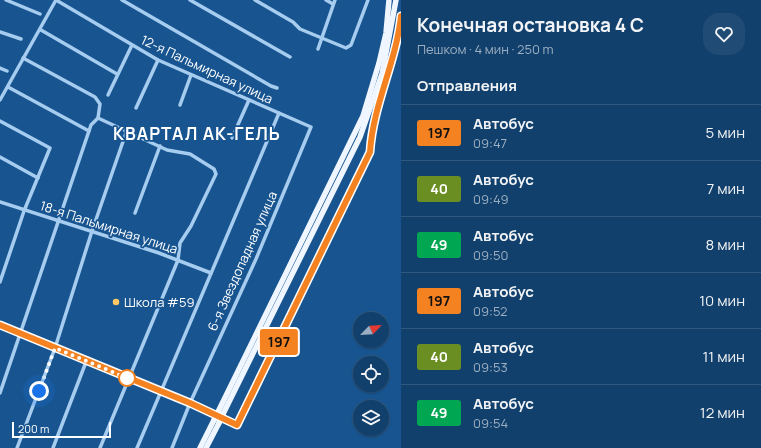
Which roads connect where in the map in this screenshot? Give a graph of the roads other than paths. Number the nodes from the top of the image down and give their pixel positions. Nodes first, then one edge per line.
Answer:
1 (6, 0) edge
2 (56, 0) edge
3 (122, 0) edge
4 (190, 0) edge
5 (255, 0) edge
6 (326, 0) edge
7 (368, 0) edge
8 (389, 0) edge
9 (396, 0) edge
10 (334, 2) edge
11 (40, 14) dead end
12 (401, 16) edge
13 (40, 30) junction
14 (0, 32) edge
15 (320, 38) junction
16 (21, 40) dead end
17 (132, 45) junction
18 (318, 49) dead end
19 (290, 57) dead end
20 (23, 58) junction
21 (158, 60) junction
22 (0, 68) edge
23 (7, 71) dead end
24 (118, 74) junction
25 (191, 75) junction
26 (8, 87) junction
27 (277, 88) dead end
28 (108, 94) dead end
29 (0, 100) edge
30 (249, 100) junction
31 (180, 105) dead end
32 (136, 108) dead end
33 (279, 113) junction
34 (98, 118) junction
35 (0, 121) edge
36 (311, 127) joint
37 (127, 130) junction
38 (89, 131) junction
39 (232, 138) dead end
40 (160, 146) junction
41 (0, 158) edge
42 (38, 178) junction
43 (0, 202) edge
44 (24, 210) junction
45 (135, 213) dead end
46 (59, 222) junction
47 (92, 231) junction
48 (178, 260) junction
49 (211, 273) junction
50 (0, 282) edge
51 (0, 325) edge
52 (21, 334) junction
53 (55, 348) junction
54 (86, 362) junction
55 (130, 379) junction
56 (160, 391) junction
57 (0, 394) edge
58 (190, 403) junction
59 (221, 413) junction
60 (216, 421) junction
61 (17, 448) edge
62 (53, 448) edge
63 (100, 448) edge
64 (137, 448) edge
65 (172, 448) edge
66 (200, 448) edge
67 (206, 448) edge

1 - 11 street
2 - 13 street
2 - 17 street, 12-я Пальмирная улица
3 - 27 street
4 - 19 street
5 - 15 street
6 - 10 street
7 - 15 street
8 - 59 main road
9 - 59 main road
10 - 15 street
12 - 58 street
13 - 20 street
13 - 24 street
14 - 16 street
15 - 18 street
17 - 21 street, 12-я Пальмирная улица
17 - 24 street
20 - 26 street
20 - 34 street
21 - 25 street, 12-я Пальмирная улица
21 - 32 street
22 - 23 street
24 - 28 street
25 - 30 street, 12-я Пальмирная улица
25 - 31 street
26 - 29 street
26 - 38 street
30 - 33 street, 12-я Пальмирная улица
30 - 39 street
33 - 36 street, 12-я Пальмирная улица
33 - 49 street
34 - 37 street
34 - 38 street
35 - 42 street
36 - 58 street, 6-я Звездопадная улица
37 - 40 street
37 - 47 street
38 - 46 street
40 - 45 street
40 - 48 street
41 - 42 street
42 - 44 street
43 - 44 street, 18-я Пальмирная улица
44 - 46 street, 18-я Пальмирная улица
44 - 50 street
46 - 47 street, 18-я Пальмирная улица
46 - 52 street
47 - 48 street, 18-я Пальмирная улица
47 - 53 street
48 - 49 street, 18-я Пальмирная улица
48 - 55 street
49 - 56 street
51 - 52 street
52 - 53 street
52 - 57 street
53 - 54 street
53 - 61 street
54 - 55 street
54 - 62 street
55 - 56 street
55 - 63 street
56 - 58 street
56 - 64 street
58 - 65 street, 6-я Звездопадная улица
59 - 60 main road, bridge
60 - 66 main road
60 - 67 main road

